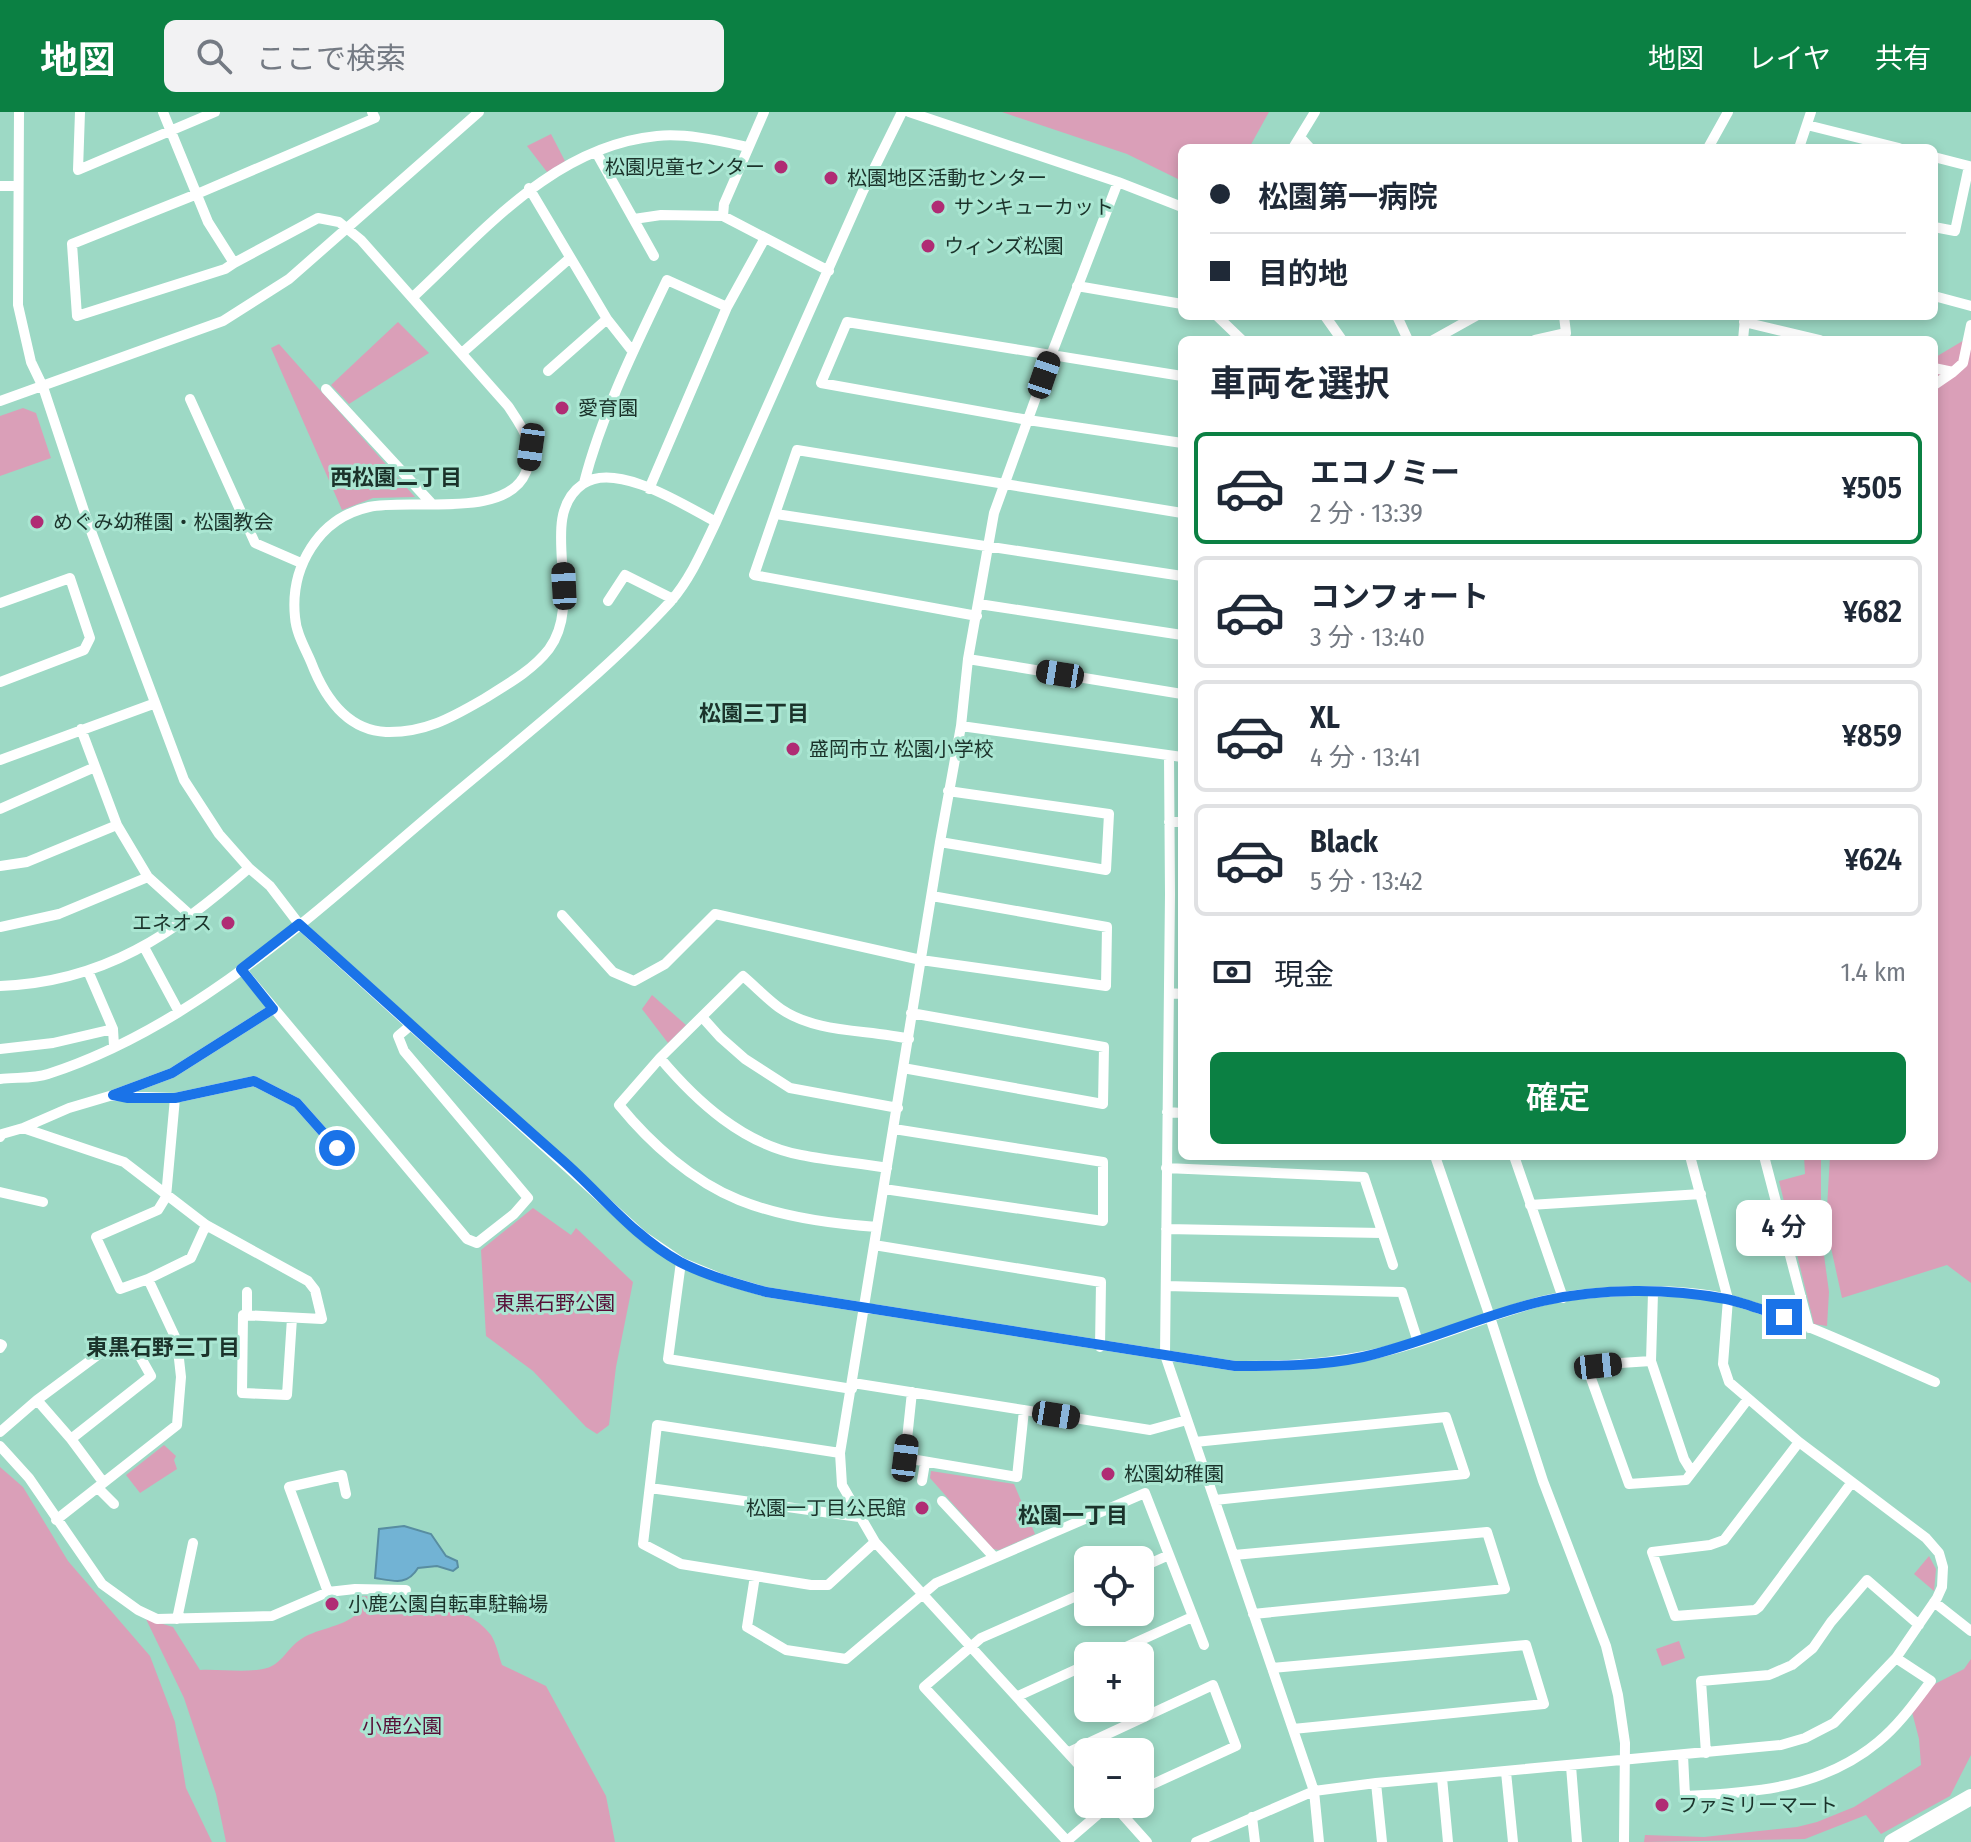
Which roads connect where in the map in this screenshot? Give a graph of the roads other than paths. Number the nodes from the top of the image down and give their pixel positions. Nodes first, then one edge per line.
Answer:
1 (19, 112) edge
2 (80, 112) edge
3 (163, 112) edge
4 (215, 112) edge
5 (372, 112) edge
6 (764, 112) edge
7 (902, 112) edge
8 (909, 112) edge
9 (1315, 112) edge
10 (1728, 112) edge
11 (1811, 112) edge
12 (472, 114) edge
13 (1807, 125) junction
14 (169, 131) junction
15 (1300, 137) junction
16 (1296, 144) edge
17 (1306, 144) edge
18 (1710, 144) edge
19 (1800, 144) edge
20 (1883, 144) edge
21 (748, 147) junction
22 (596, 152) junction
23 (1938, 158) edge
24 (1118, 182) junction
25 (0, 186) edge
26 (17, 186) junction
27 (529, 188) junction
28 (197, 194) junction
29 (1178, 205) edge
30 (723, 216) junction
31 (634, 219) junction
32 (345, 227) junction
33 (1938, 228) edge
34 (765, 238) junction
35 (654, 256) dead end
36 (570, 258) junction
37 (234, 263) junction
38 (829, 271) junction
39 (1077, 286) junction
40 (413, 297) junction
41 (1938, 297) edge
42 (1178, 303) edge
43 (1971, 306) edge
44 (727, 307) junction
45 (607, 319) junction
46 (1221, 320) edge
47 (1449, 320) edge
48 (1469, 320) edge
49 (1564, 320) edge
50 (1748, 320) edge
51 (1971, 325) edge
52 (1454, 328) junction
53 (1238, 336) edge
54 (1440, 336) edge
55 (1553, 336) edge
56 (1806, 336) edge
57 (633, 352) junction
58 (462, 353) junction
59 (1052, 353) junction
60 (1938, 369) edge
61 (548, 371) dead end
62 (1953, 372) junction
63 (1178, 375) edge
64 (1938, 382) edge
65 (43, 387) junction
66 (326, 389) dead end
67 (190, 399) dead end
68 (0, 401) edge
69 (1028, 420) junction
70 (1178, 442) edge
71 (584, 483) junction
72 (1006, 484) junction
73 (649, 489) junction
74 (432, 504) junction
75 (1178, 512) edge
76 (776, 514) junction
77 (716, 522) junction
78 (989, 547) junction
79 (301, 563) junction
80 (1178, 575) edge
81 (673, 599) junction
82 (608, 601) dead end
83 (0, 603) edge
84 (978, 610) junction
85 (1178, 635) edge
86 (968, 659) junction
87 (0, 682) edge
88 (1178, 693) edge
89 (153, 704) junction
90 (961, 726) junction
91 (81, 729) junction
92 (1169, 757) junction
93 (1178, 757) edge
94 (0, 760) edge
95 (95, 767) junction
96 (948, 791) junction
97 (0, 809) edge
98 (1169, 822) junction
99 (1178, 822) edge
100 (117, 825) junction
101 (940, 842) junction
102 (0, 866) edge
103 (249, 868) junction
104 (148, 877) junction
105 (1169, 879) junction
106 (1178, 880) edge
107 (932, 896) junction
108 (189, 914) junction
109 (562, 915) dead end
110 (299, 924) junction
111 (0, 927) edge
112 (1168, 936) junction
113 (1178, 936) edge
114 (144, 947) junction
115 (921, 960) junction
116 (241, 969) junction
117 (88, 971) junction
118 (0, 986) edge
119 (1169, 993) junction
120 (1178, 994) edge
121 (273, 1009) junction
122 (179, 1012) junction
123 (911, 1013) junction
124 (702, 1017) junction
125 (411, 1025) junction
126 (113, 1029) junction
127 (909, 1039) junction
128 (114, 1046) junction
129 (0, 1049) edge
130 (1167, 1055) junction
131 (1178, 1055) edge
132 (660, 1058) junction
133 (903, 1068) junction
134 (0, 1079) edge
135 (113, 1095) junction
136 (175, 1098) junction
137 (898, 1108) junction
138 (1167, 1112) junction
139 (1178, 1113) edge
140 (23, 1128) junction
141 (894, 1129) junction
142 (0, 1137) edge
143 (337, 1148) dead end
144 (1436, 1160) edge
145 (1515, 1160) edge
146 (1691, 1160) edge
147 (1765, 1160) edge
148 (887, 1168) junction
149 (1166, 1168) junction
150 (884, 1189) junction
151 (0, 1192) edge
152 (1701, 1194) junction
153 (166, 1197) junction
154 (43, 1202) dead end
155 (1530, 1205) junction
156 (206, 1225) junction
157 (877, 1227) junction
158 (1166, 1229) junction
159 (1382, 1233) junction
160 (874, 1245) junction
161 (681, 1262) junction
162 (1393, 1265) dead end
163 (148, 1279) junction
164 (1166, 1286) junction
165 (247, 1292) dead end
166 (1653, 1293) junction
167 (1563, 1298) junction
168 (1728, 1299) junction
169 (863, 1307) junction
170 (247, 1314) junction
171 (1490, 1317) junction
172 (292, 1318) junction
173 (1809, 1328) junction
174 (1418, 1342) junction
175 (1100, 1347) junction
176 (1165, 1355) junction
177 (1651, 1361) junction
178 (1935, 1382) dead end
179 (853, 1386) junction
180 (912, 1392) junction
181 (1748, 1399) junction
182 (37, 1400) junction
183 (1024, 1410) junction
184 (1187, 1420) junction
185 (0, 1432) edge
186 (71, 1439) junction
187 (1195, 1442) junction
188 (1799, 1442) junction
189 (0, 1446) edge
190 (840, 1453) junction
191 (925, 1463) junction
192 (1692, 1472) junction
193 (922, 1481) dead end
194 (1852, 1482) junction
195 (101, 1485) junction
196 (650, 1488) junction
197 (346, 1494) dead end
198 (1215, 1500) junction
199 (942, 1501) dead end
200 (114, 1504) dead end
201 (859, 1517) junction
202 (56, 1520) junction
203 (875, 1542) junction
204 (193, 1543) dead end
205 (1169, 1555) junction
206 (1234, 1555) junction
207 (994, 1557) junction
208 (1154, 1562) edge
209 (755, 1576) junction
210 (406, 1590) dead end
211 (328, 1592) junction
212 (923, 1592) junction
213 (1074, 1597) edge
214 (1934, 1602) junction
215 (1253, 1614) junction
216 (1192, 1617) junction
217 (177, 1619) junction
218 (1919, 1625) junction
219 (1971, 1631) edge
220 (1137, 1642) edge
221 (1204, 1645) dead end
222 (971, 1646) junction
223 (1896, 1658) junction
224 (1272, 1668) junction
225 (1074, 1670) edge
226 (1018, 1696) junction
227 (1293, 1729) junction
228 (1099, 1738) edge
229 (1074, 1750) edge
230 (1069, 1752) junction
231 (1706, 1753) junction
232 (1683, 1755) junction
233 (1074, 1758) edge
234 (1624, 1761) junction
235 (1571, 1766) junction
236 (1506, 1772) junction
237 (1442, 1778) junction
238 (1376, 1783) junction
239 (1154, 1784) edge
240 (1314, 1791) junction
241 (1971, 1797) edge
242 (1252, 1817) junction
243 (1095, 1818) edge
244 (1125, 1818) edge
245 (1147, 1842) edge
246 (1196, 1842) edge
247 (1255, 1842) edge
248 (1319, 1842) edge
249 (1382, 1842) edge
250 (1448, 1842) edge
251 (1513, 1842) edge
252 (1577, 1842) edge
253 (1624, 1842) edge
254 (1892, 1842) edge

1 - 26 street
2 - 14 street
3 - 14 street
4 - 14 street
5 - 28 street
6 - 21 street
7 - 38 street
8 - 24 street
9 - 15 street
10 - 18 street
11 - 13 street
12 - 32 street
13 - 19 street
13 - 20 street
14 - 28 street
15 - 16 street
15 - 17 street
21 - 22 street
21 - 30 street
22 - 27 street
22 - 31 street
23 - 33 street
24 - 29 street
24 - 39 street
25 - 26 street
26 - 65 street
27 - 36 street
27 - 40 street
28 - 37 street
28 - 37 street
30 - 31 street
30 - 34 street
31 - 35 street
32 - 37 street
32 - 40 street
32 - 65 street
34 - 38 street
34 - 44 street
36 - 45 street
36 - 58 street
38 - 77 street
39 - 42 street
39 - 59 street
40 - 58 street
41 - 43 street
44 - 57 street
44 - 73 street
45 - 57 street
45 - 61 street
46 - 53 street
47 - 52 street
48 - 52 street
49 - 55 street
50 - 56 street
51 - 62 street
52 - 54 street
57 - 71 street
58 - 74 street
59 - 63 street
59 - 69 street
59 - 69 street
60 - 62 street
62 - 64 street
65 - 68 street
65 - 89 street
66 - 74 street
67 - 79 street
69 - 70 street
69 - 72 street
71 - 73 street
71 - 79 street
72 - 75 street
72 - 76 street
72 - 78 street
73 - 77 street
74 - 79 street
76 - 78 street
76 - 84 street
77 - 81 street
78 - 80 street
78 - 84 street
81 - 82 street
81 - 110 street
83 - 87 street
84 - 85 street
84 - 86 street
86 - 88 street
86 - 90 street
89 - 91 street
89 - 103 street
90 - 92 street
90 - 96 street
91 - 94 street
91 - 95 street
92 - 93 street
92 - 98 street
95 - 97 street
95 - 100 street
96 - 101 street
96 - 101 street
98 - 99 street
98 - 105 street
100 - 102 street
100 - 104 street
101 - 107 street
103 - 108 street
103 - 110 street
104 - 108 street
104 - 111 street
105 - 106 street
105 - 112 street
107 - 115 street
107 - 115 street
108 - 114 street
109 - 115 street
110 - 116 street
110 - 125 street
112 - 113 street
112 - 119 street
114 - 117 street
114 - 122 street
115 - 123 street
116 - 121 street
116 - 122 street
117 - 118 street
117 - 126 street
119 - 120 street
119 - 130 street
121 - 125 street
121 - 135 street
122 - 128 street
123 - 127 street
123 - 133 street
124 - 127 street
124 - 132 street
124 - 137 street
125 - 161 street
126 - 128 street
126 - 129 street
127 - 133 street
128 - 134 street
130 - 131 street
130 - 138 street
132 - 148 street
132 - 157 street
133 - 137 street
135 - 136 street
135 - 140 street
136 - 143 street
136 - 153 street
137 - 141 street
138 - 139 street
138 - 149 street
140 - 142 street
140 - 153 street
141 - 148 street
141 - 150 street
144 - 171 street
145 - 155 street
146 - 152 street
147 - 173 street
148 - 150 street
149 - 158 street
149 - 159 street
150 - 157 street
151 - 154 street
152 - 155 street
152 - 168 street
153 - 156 street
153 - 163 street
155 - 167 street
156 - 163 street
156 - 172 street
157 - 160 street
158 - 159 street
158 - 164 street
159 - 162 street
160 - 169 street
160 - 175 street
161 - 169 street
161 - 179 street
163 - 195 street
164 - 174 street
164 - 176 street
165 - 170 street
166 - 167 street
166 - 168 street
166 - 177 street
167 - 171 street
168 - 173 street
168 - 181 street
169 - 175 street
169 - 179 street
170 - 172 street
170 - 172 street
171 - 174 street
171 - 234 street
173 - 178 street
174 - 176 street
175 - 176 street
176 - 184 street
177 - 192 street
177 - 192 street
179 - 180 street
179 - 190 street
180 - 183 street
180 - 191 street
181 - 188 street
181 - 192 street
182 - 185 street
182 - 186 street
182 - 186 street
183 - 184 street
183 - 191 street
184 - 187 street
186 - 195 street
187 - 198 street
187 - 198 street
188 - 194 street
188 - 194 street
189 - 202 street
190 - 196 street
190 - 201 street
191 - 193 street
194 - 214 street
195 - 200 street
195 - 202 street
196 - 201 street
196 - 209 street
197 - 211 street
198 - 206 street
199 - 207 street
201 - 203 street
202 - 217 street
203 - 209 street
203 - 212 street
204 - 217 street
205 - 207 street
205 - 208 street
205 - 216 street
206 - 215 street
206 - 215 street
207 - 212 street
209 - 212 street
210 - 211 street
211 - 217 street
212 - 222 street
213 - 222 street
214 - 218 street
214 - 219 street
215 - 224 street
216 - 220 street
216 - 221 street
218 - 223 street
218 - 231 street
222 - 226 street
222 - 243 street
223 - 231 street
223 - 232 street
224 - 227 street
224 - 227 street
225 - 226 street
226 - 230 street
227 - 240 street
228 - 239 street
229 - 230 street
230 - 233 street
231 - 232 street
232 - 234 street
234 - 235 street
234 - 253 street
235 - 236 street
235 - 252 street
236 - 237 street
236 - 251 street
237 - 238 street
237 - 250 street
238 - 240 street
238 - 249 street
240 - 242 street
240 - 248 street
241 - 254 highway
242 - 246 street
242 - 247 street
244 - 245 street

